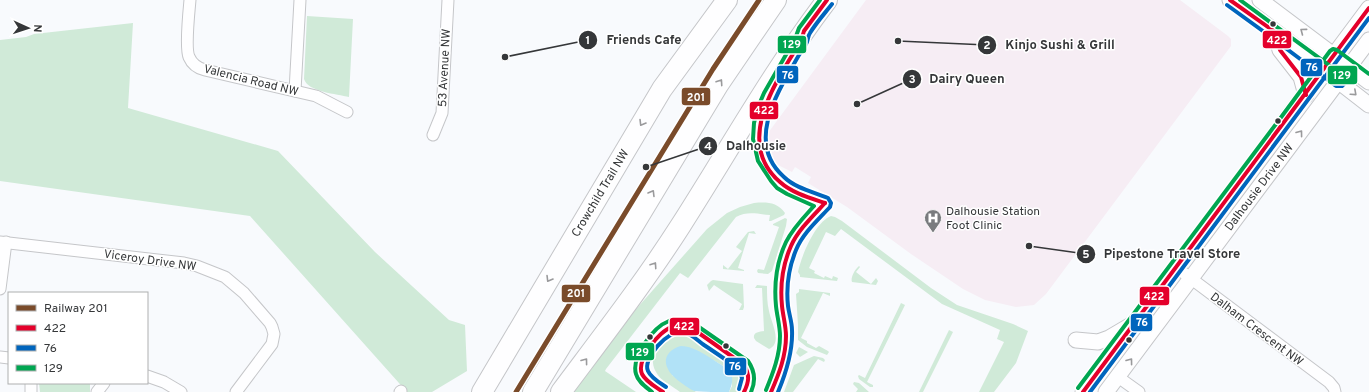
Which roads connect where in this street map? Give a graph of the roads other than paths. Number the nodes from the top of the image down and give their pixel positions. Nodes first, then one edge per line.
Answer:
1 (190, 0) edge
2 (300, 0) edge
3 (448, 0) edge
4 (712, 0) edge
5 (727, 0) edge
6 (776, 0) edge
7 (827, 0) edge
8 (1230, 0) edge
9 (1260, 0) edge
10 (1369, 8) edge
11 (1275, 32) junction
12 (1368, 42) edge
13 (1334, 55) junction
14 (1369, 58) edge
15 (1349, 66) junction
16 (1324, 69) junction
17 (1339, 81) junction
18 (1369, 82) edge
19 (662, 89) junction
20 (295, 91) junction
21 (1306, 95) junction
22 (1369, 105) edge
23 (347, 112) dead end
24 (433, 135) dead end
25 (3, 242) edge
26 (1177, 268) junction
27 (1191, 279) junction
28 (0, 289) edge
29 (1137, 322) junction
30 (1076, 340) dead end
31 (148, 376) edge
32 (1118, 377) junction
33 (103, 384) edge
34 (97, 392) edge
35 (180, 392) edge
36 (236, 392) edge
37 (482, 392) edge
38 (533, 392) edge
39 (561, 392) edge
40 (1083, 392) edge
41 (1106, 392) edge
42 (1139, 392) edge
43 (1335, 392) edge

1 - 20 street, Valencia Road NW
2 - 20 street
3 - 24 street, 53 Avenue NW
4 - 19 highway
5 - 19 highway, Crowchild Trail NW
38 -> 6 highway
39 -> 7 highway
8 - 11 street
13 -> 9 street
10 - 13 street, Dalhousie Drive NW
11 - 16 street
11 - 21 street
12 - 14 street
12 - 15 street, Dalhousie Drive NW
13 - 15 street
13 - 16 street, Dalhousie Drive NW
15 - 17 street, Dalhousie Drive NW
15 - 18 street
16 - 17 street
16 - 21 street, Dalhousie Drive NW
17 -> 22 street
27 -> 17 street, Dalhousie Drive NW
19 -> 37 highway, Crowchild Trail NW
20 - 23 street, Valencia Road NW
21 - 26 street, Dalhousie Drive NW
25 - 28 street
25 - 36 street, Viceroy Drive NW
26 - 27 street, Dalham Crescent NW
26 - 29 street, Dalhousie Drive NW
32 -> 27 street, Dalhousie Drive NW
27 - 43 street, Dalham Crescent NW
29 - 30 street
29 - 40 street, Dalhousie Drive NW
31 - 35 street
32 - 41 street, Dalhousie Drive NW
32 - 42 street
33 - 34 street

